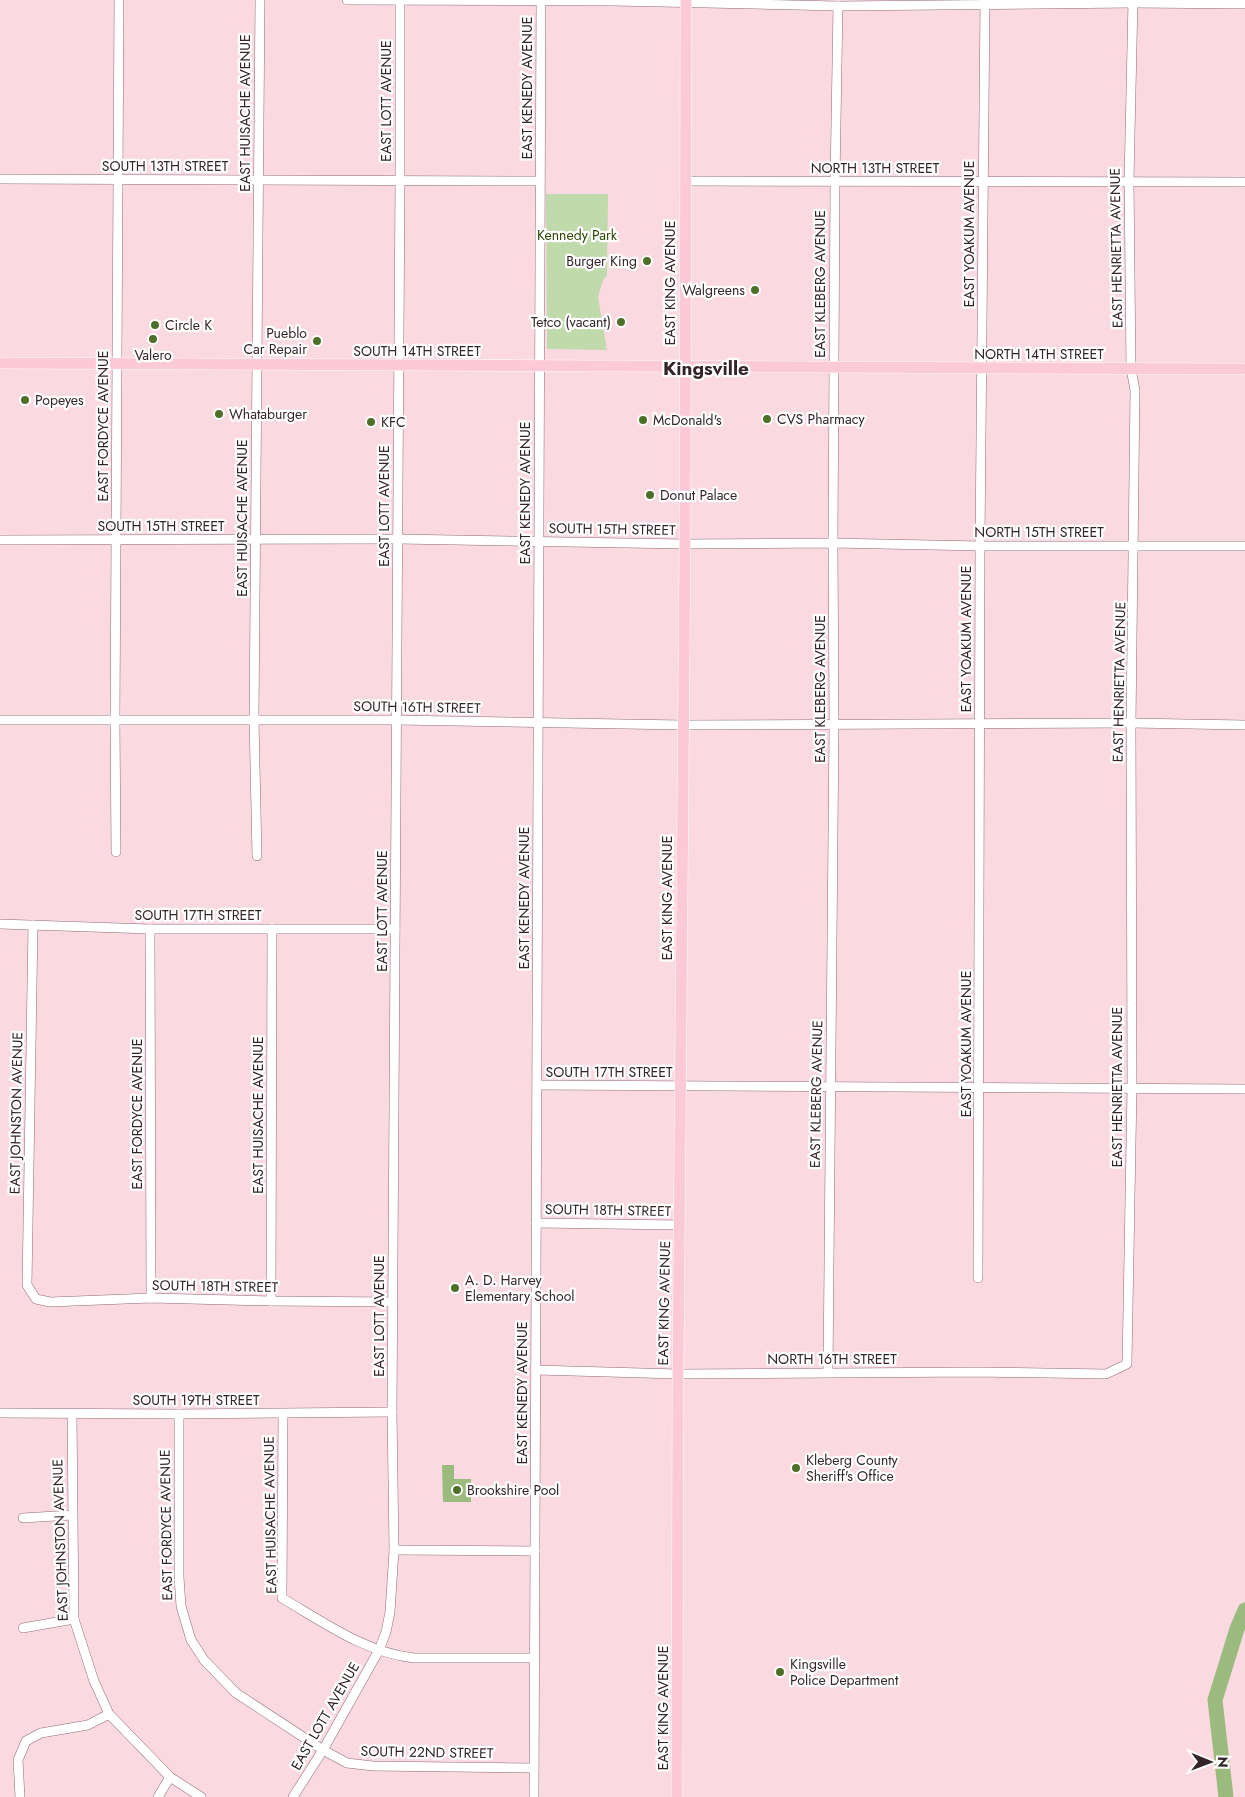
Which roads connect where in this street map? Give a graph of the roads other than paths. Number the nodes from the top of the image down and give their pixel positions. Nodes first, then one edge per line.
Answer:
1 (119, 0) edge
2 (260, 0) edge
3 (347, 0) edge
4 (400, 0) edge
5 (541, 0) edge
6 (686, 1) edge
7 (1133, 1) edge
8 (764, 2) edge
9 (904, 2) edge
10 (985, 2) edge
11 (1245, 4) edge
12 (838, 6) junction
13 (0, 179) edge
14 (118, 179) junction
15 (259, 180) junction
16 (400, 180) junction
17 (540, 181) junction
18 (685, 181) junction
19 (835, 181) junction
20 (1129, 181) junction
21 (982, 182) junction
22 (1245, 182) edge
23 (0, 364) edge
24 (117, 365) junction
25 (257, 365) junction
26 (399, 366) junction
27 (540, 366) junction
28 (685, 367) junction
29 (834, 367) junction
30 (982, 368) junction
31 (1131, 369) junction
32 (1245, 369) edge
33 (398, 539) junction
34 (0, 540) edge
35 (116, 540) junction
36 (256, 540) junction
37 (539, 542) junction
38 (685, 544) junction
39 (833, 544) junction
40 (1134, 545) junction
41 (980, 546) junction
42 (1245, 546) edge
43 (0, 720) edge
44 (115, 720) junction
45 (254, 720) junction
46 (397, 720) junction
47 (538, 722) junction
48 (1131, 723) junction
49 (980, 724) junction
50 (682, 725) junction
51 (834, 725) junction
52 (1245, 725) edge
53 (116, 852) dead end
54 (257, 856) dead end
55 (0, 924) edge
56 (33, 925) junction
57 (150, 929) junction
58 (272, 929) junction
59 (396, 929) junction
60 (537, 1085) junction
61 (681, 1086) junction
62 (980, 1087) junction
63 (830, 1088) junction
64 (1132, 1088) junction
65 (1245, 1088) edge
66 (536, 1223) junction
67 (680, 1225) junction
68 (978, 1278) dead end
69 (151, 1298) junction
70 (36, 1299) joint
71 (271, 1301) junction
72 (393, 1302) junction
73 (1127, 1364) joint
74 (536, 1370) junction
75 (828, 1372) junction
76 (678, 1374) junction
77 (392, 1412) junction
78 (0, 1413) edge
79 (72, 1414) junction
80 (179, 1414) junction
81 (283, 1414) junction
82 (72, 1515) junction
83 (23, 1518) dead end
84 (394, 1550) junction
85 (535, 1551) junction
86 (74, 1619) junction
87 (23, 1628) dead end
88 (379, 1650) junction
89 (534, 1658) junction
90 (109, 1714) junction
91 (324, 1750) junction
92 (534, 1768) junction
93 (170, 1777) junction
94 (20, 1797) edge
95 (158, 1797) edge
96 (201, 1797) edge
97 (293, 1797) edge
98 (534, 1797) edge
99 (677, 1797) edge

1 - 14 street, EAST FORDYCE AVENUE
2 - 15 street, EAST HUISACHE AVENUE
3 - 4 street
4 - 5 street
4 - 16 street, EAST LOTT AVENUE
5 - 6 street
5 - 17 street, EAST KENEDY AVENUE
6 - 8 street
6 - 18 main road, EAST KING AVENUE
7 - 10 street
7 - 11 street
7 - 20 street, EAST HENRIETTA AVENUE
8 - 12 street
9 - 10 street
9 - 12 street
10 - 21 street, EAST YOAKUM AVENUE
12 - 19 street, EAST KLEBERG AVENUE
13 - 14 street, SOUTH 13TH STREET
14 - 15 street, SOUTH 13TH STREET
14 - 24 street, EAST FORDYCE AVENUE
15 - 16 street, SOUTH 13TH STREET
15 - 25 street, EAST HUISACHE AVENUE
16 - 17 street, SOUTH 13TH STREET
16 - 26 street, EAST LOTT AVENUE
17 - 27 street, EAST KENEDY AVENUE
18 - 19 street, NORTH 13TH STREET
18 - 28 main road, EAST KING AVENUE
19 - 21 street, NORTH 13TH STREET
19 - 29 street, EAST KLEBERG AVENUE
20 - 21 street, NORTH 13TH STREET
20 - 22 street, NORTH 13TH STREET
20 - 31 street, EAST HENRIETTA AVENUE
21 - 30 street, EAST YOAKUM AVENUE
23 - 24 main road, SOUTH 14TH STREET
24 - 25 main road, SOUTH 14TH STREET
24 - 35 street, EAST FORDYCE AVENUE
25 - 26 main road, SOUTH 14TH STREET
25 - 36 street, EAST HUISACHE AVENUE
26 - 27 main road, SOUTH 14TH STREET
26 - 33 street, EAST LOTT AVENUE
27 - 28 main road, SOUTH 14TH STREET
27 - 37 street, EAST KENEDY AVENUE
28 - 29 main road, SOUTH 14TH STREET
28 - 38 main road, EAST KING AVENUE
29 - 30 main road, NORTH 14TH STREET
29 - 39 street, EAST KLEBERG AVENUE
30 - 31 main road, NORTH 14TH STREET
30 - 41 street, EAST YOAKUM AVENUE
31 - 32 main road, NORTH 14TH STREET
31 - 40 street, EAST HENRIETTA AVENUE
33 - 36 street, SOUTH 15TH STREET
33 - 37 street, SOUTH 15TH STREET
33 - 46 street, EAST LOTT AVENUE
34 - 35 street, SOUTH 15TH STREET
35 - 36 street, SOUTH 15TH STREET
35 - 44 street, EAST FORDYCE AVENUE
36 - 45 street, EAST HUISACHE AVENUE
37 - 38 street, SOUTH 15TH STREET
37 - 47 street, EAST KENEDY AVENUE
38 - 39 street, SOUTH 15TH STREET
38 - 50 main road, EAST KING AVENUE
39 - 41 street, NORTH 15TH STREET
39 - 51 street, EAST KLEBERG AVENUE
40 - 41 street, NORTH 15TH STREET
40 - 42 street, NORTH 15TH STREET
40 - 48 street, EAST HENRIETTA AVENUE
41 - 49 street, EAST YOAKUM AVENUE
43 - 44 street, SOUTH 16TH STREET
44 - 45 street, SOUTH 16TH STREET
44 - 53 street, EAST FORDYCE AVENUE
45 - 46 street, SOUTH 16TH STREET
45 - 54 street, EAST HUISACHE AVENUE
46 - 47 street, SOUTH 16TH STREET
46 - 59 street, EAST LOTT AVENUE
47 - 50 street, SOUTH 16TH STREET
47 - 60 street, EAST KENEDY AVENUE
48 - 49 street
48 - 52 street
48 - 64 street, EAST HENRIETTA AVENUE
49 - 51 street
49 - 62 street, EAST YOAKUM AVENUE
50 - 51 street, SOUTH 16TH STREET
50 - 61 main road, EAST KING AVENUE
51 - 63 street, EAST KLEBERG AVENUE
55 - 56 street, SOUTH 17TH STREET
56 - 57 street, SOUTH 17TH STREET
56 - 70 street, EAST JOHNSTON AVENUE
57 - 58 street, SOUTH 17TH STREET
57 - 69 street, EAST FORDYCE AVENUE
58 - 59 street, SOUTH 17TH STREET
58 - 71 street, EAST HUISACHE AVENUE
59 - 72 street, EAST LOTT AVENUE
60 - 61 street, SOUTH 17TH STREET
60 - 66 street, EAST KENEDY AVENUE
61 - 63 street, SOUTH 17TH STREET
61 - 67 main road, EAST KING AVENUE
62 - 63 street, SOUTH 17TH STREET
62 - 64 street, SOUTH 17TH STREET
62 - 68 street, EAST YOAKUM AVENUE
63 - 75 street, EAST KLEBERG AVENUE
64 - 65 street, SOUTH 17TH STREET
64 - 73 street, EAST HENRIETTA AVENUE
66 - 67 street, SOUTH 18TH STREET
66 - 74 street, EAST KENEDY AVENUE
67 - 76 main road, EAST KING AVENUE
69 - 70 street, SOUTH 18TH STREET
69 - 71 street, SOUTH 18TH STREET
71 - 72 street, SOUTH 18TH STREET
72 - 77 street, EAST LOTT AVENUE
73 - 75 street, NORTH 16TH STREET
74 - 76 street, NORTH 16TH STREET
74 - 85 street, EAST KENEDY AVENUE
75 - 76 street, NORTH 16TH STREET
76 - 99 main road, EAST KING AVENUE
77 - 81 street, SOUTH 19TH STREET
77 - 84 street, EAST LOTT AVENUE
78 - 79 street, SOUTH 19TH STREET
79 - 80 street, SOUTH 19TH STREET
79 - 82 street, EAST JOHNSTON AVENUE
80 - 81 street, SOUTH 19TH STREET
80 - 91 street, EAST FORDYCE AVENUE
81 - 88 street, EAST HUISACHE AVENUE
82 - 83 street
82 - 86 street, EAST JOHNSTON AVENUE
84 - 85 street
84 - 88 street, EAST LOTT AVENUE
85 - 89 street, EAST KENEDY AVENUE
86 - 87 street
86 - 90 street, EAST JOHNSTON AVENUE
88 - 89 street
88 - 91 street, EAST LOTT AVENUE
89 - 92 street, EAST KENEDY AVENUE
90 - 93 street, EAST JOHNSTON AVENUE
90 - 94 street
91 - 92 street, SOUTH 22ND STREET
91 - 97 street, EAST LOTT AVENUE
92 - 98 street, EAST KENEDY AVENUE
93 - 95 street
93 - 96 street, EAST JOHNSTON AVENUE

